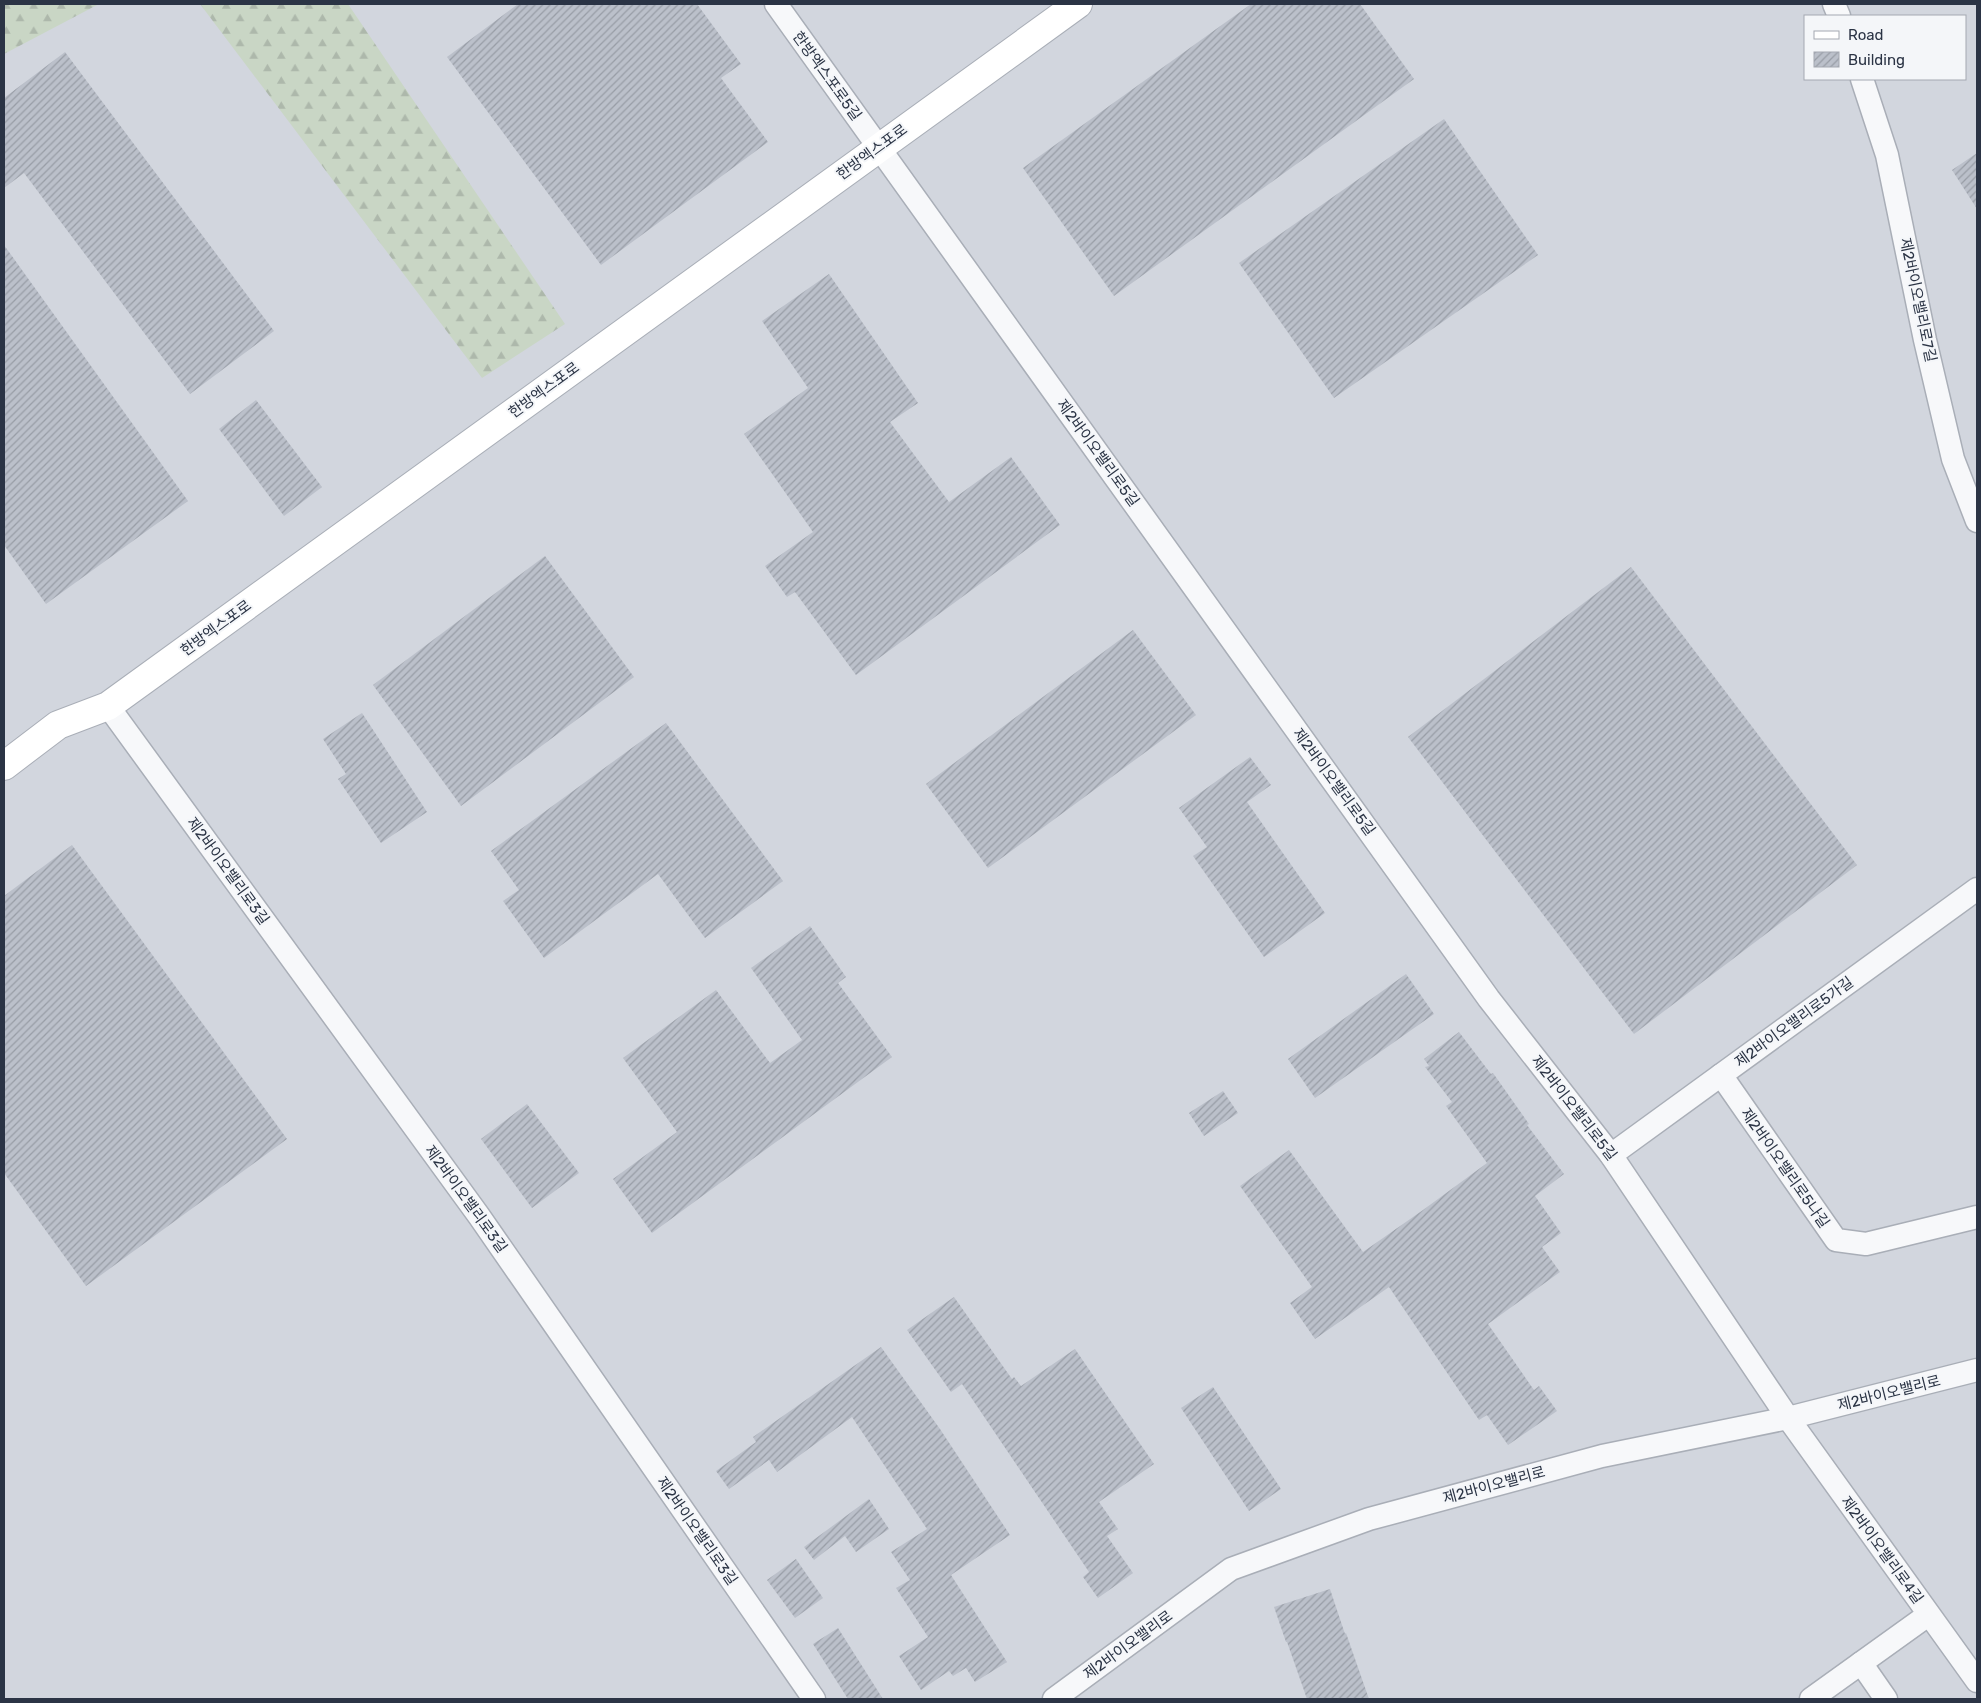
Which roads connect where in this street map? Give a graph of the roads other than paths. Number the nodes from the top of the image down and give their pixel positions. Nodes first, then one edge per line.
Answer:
1 (776, 4) edge
2 (1078, 4) edge
3 (1862, 80) edge
4 (879, 147) junction
5 (1977, 521) edge
6 (108, 706) junction
7 (4, 766) edge
8 (1977, 889) edge
9 (1721, 1075) junction
10 (1611, 1155) junction
11 (1977, 1217) edge
12 (1977, 1370) edge
13 (1788, 1418) junction
14 (1928, 1614) junction
15 (1861, 1663) junction
16 (1977, 1681) edge
17 (814, 1699) edge
18 (1054, 1699) edge
19 (1811, 1699) edge
20 (1886, 1699) edge

1 - 4 street, 한방엑스포로5길
2 - 4 street, 한방엑스포로
3 - 5 street, 제2바이오밸리로7길
4 - 6 street, 한방엑스포로
4 - 10 street, 제2바이오밸리로5길
6 - 7 street, 한방엑스포로
6 - 17 street, 제2바이오밸리로3길
8 - 9 street, 제2바이오밸리로5가길
9 - 10 street, 제2바이오밸리로5가길
9 - 11 street, 제2바이오밸리로5나길
10 - 13 street, 제2바이오밸리로5길
12 - 13 street, 제2바이오밸리로
13 - 14 street, 제2바이오밸리로4길
13 - 18 street, 제2바이오밸리로
14 - 15 street
14 - 16 street, 제2바이오밸리로4길
15 - 19 street
15 - 20 street

